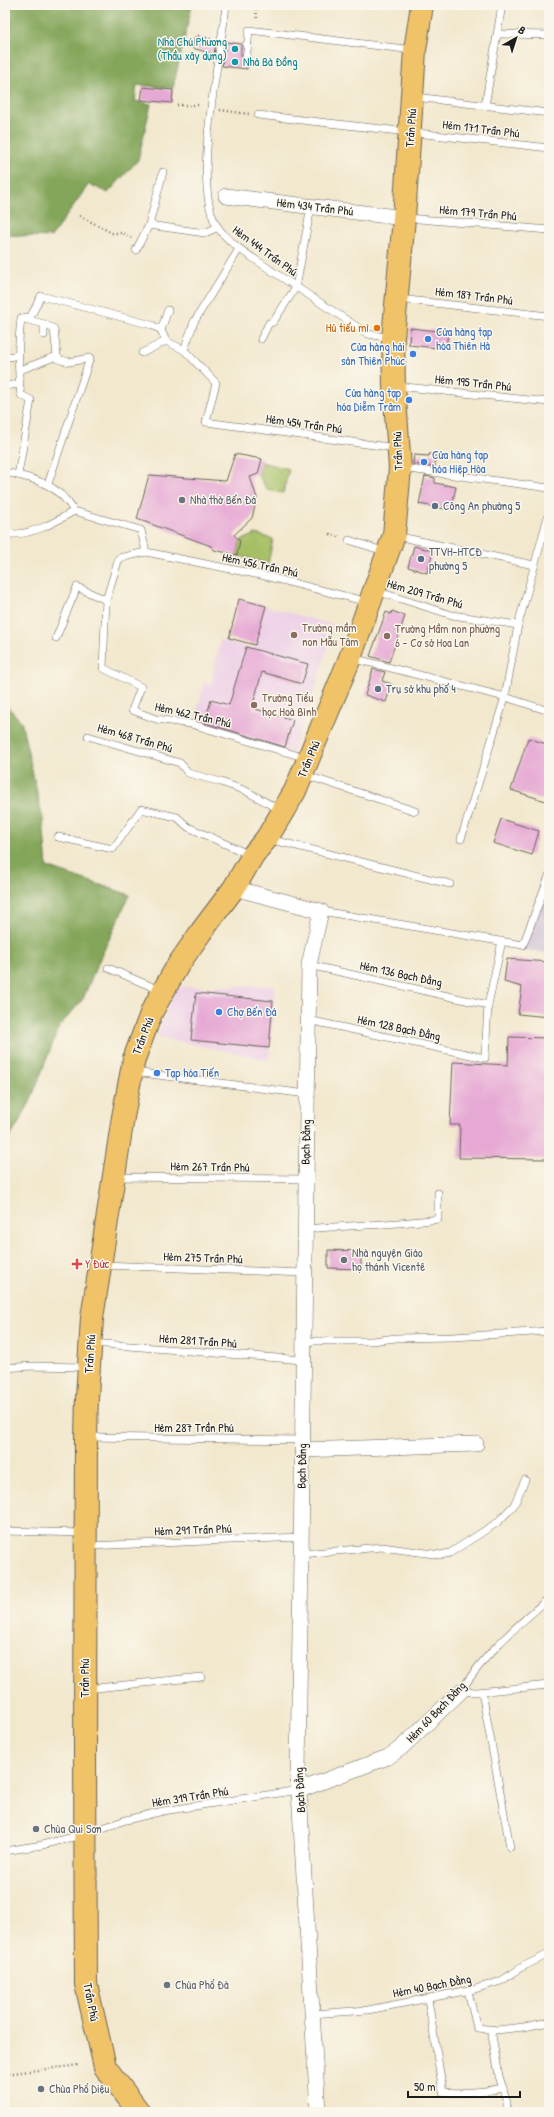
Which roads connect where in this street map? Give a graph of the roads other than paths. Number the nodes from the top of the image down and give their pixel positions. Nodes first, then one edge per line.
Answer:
1 (226, 5) edge
2 (422, 5) edge
3 (502, 5) edge
4 (498, 34) junction
5 (549, 35) edge
6 (415, 50) junction
7 (246, 57) dead end
8 (413, 97) junction
9 (485, 106) junction
10 (549, 113) edge
11 (258, 115) road end
12 (410, 132) junction
13 (549, 148) edge
14 (163, 172) dead end
15 (226, 196) dead end
16 (311, 207) junction
17 (404, 218) junction
18 (149, 225) junction
19 (218, 227) junction
20 (549, 230) edge
21 (239, 249) junction
22 (136, 250) dead end
23 (296, 287) junction
24 (397, 298) junction
25 (168, 310) dead end
26 (21, 316) dead end
27 (549, 316) edge
28 (44, 324) junction
29 (161, 330) junction
30 (44, 335) dead end
31 (393, 338) junction
32 (261, 339) dead end
33 (166, 340) junction
34 (184, 350) junction
35 (142, 353) dead end
36 (5, 355) edge
37 (17, 355) junction
38 (57, 356) junction
39 (20, 370) junction
40 (19, 384) junction
41 (5, 386) edge
42 (394, 386) junction
43 (549, 402) edge
44 (399, 458) junction
45 (5, 472) edge
46 (18, 475) junction
47 (48, 484) junction
48 (549, 488) edge
49 (74, 511) junction
50 (549, 513) edge
51 (5, 534) edge
52 (350, 540) dead end
53 (391, 544) junction
54 (146, 552) junction
55 (534, 565) junction
56 (371, 597) junction
57 (106, 600) junction
58 (518, 625) junction
59 (56, 638) dead end
60 (350, 658) junction
61 (505, 697) junction
62 (549, 711) edge
63 (88, 736) dead end
64 (306, 767) junction
65 (415, 811) dead end
66 (284, 812) junction
67 (58, 836) dead end
68 (267, 838) junction
69 (461, 839) dead end
70 (252, 856) junction
71 (549, 876) edge
72 (450, 884) dead end
73 (234, 888) junction
74 (321, 911) junction
75 (502, 941) junction
76 (309, 965) junction
77 (108, 968) dead end
78 (164, 992) junction
79 (488, 1005) junction
80 (308, 1020) junction
81 (132, 1072) junction
82 (307, 1094) junction
83 (114, 1177) junction
84 (305, 1178) junction
85 (438, 1193) dead end
86 (305, 1229) junction
87 (100, 1265) junction
88 (304, 1273) junction
89 (549, 1331) edge
90 (303, 1341) junction
91 (90, 1343) junction
92 (303, 1360) junction
93 (89, 1367) junction
94 (5, 1368) edge
95 (86, 1437) junction
96 (476, 1444) dead end
97 (302, 1445) junction
98 (525, 1480) dead end
99 (5, 1531) edge
100 (301, 1537) junction
101 (86, 1539) junction
102 (301, 1554) junction
103 (549, 1598) edge
104 (201, 1677) dead end
105 (549, 1685) edge
106 (85, 1689) junction
107 (461, 1690) junction
108 (482, 1692) junction
109 (300, 1790) junction
110 (85, 1834) junction
111 (510, 1847) dead end
112 (5, 1851) edge
113 (549, 1954) edge
114 (468, 1991) junction
115 (428, 1999) junction
116 (312, 2014) junction
117 (549, 2022) edge
118 (491, 2029) junction
119 (503, 2088) junction
120 (139, 2112) edge
121 (318, 2112) edge
122 (507, 2112) edge

1 - 19 lane, Hẻm 444 Trần Phú
2 - 6 main road, Trần Phú
3 - 4 lane
4 - 5 lane
4 - 9 lane
6 - 7 lane
6 - 8 main road, Trần Phú
8 - 9 lane
8 - 12 main road, Trần Phú
9 - 10 lane
11 - 12 lane, Hẻm 171 Trần Phú
12 - 13 lane, Hẻm 171 Trần Phú
12 - 17 main road, Trần Phú
14 - 18 lane
15 - 16 street, Hẻm 434 Trần Phú
16 - 17 street, Hẻm 434 Trần Phú
16 - 23 lane
17 - 20 lane, Hẻm 179 Trần Phú
17 - 24 main road, Trần Phú
18 - 19 lane
18 - 22 lane
19 - 21 lane, Hẻm 444 Trần Phú
21 - 23 lane, Hẻm 444 Trần Phú
21 - 34 lane
23 - 31 lane, Hẻm 444 Trần Phú
23 - 32 lane
24 - 27 lane, Hẻm 187 Trần Phú
24 - 31 main road, Trần Phú
25 - 29 lane
26 - 29 lane
28 - 30 lane
28 - 37 lane
28 - 38 lane
29 - 33 lane
31 - 42 main road, Trần Phú
33 - 34 lane
33 - 35 lane
34 - 44 lane, Hẻm 454 Trần Phú
36 - 37 lane
37 - 39 lane
38 - 39 lane
38 - 47 lane
39 - 40 lane
40 - 41 lane
40 - 46 lane
42 - 43 lane, Hẻm 195 Trần Phú
42 - 44 main road, Trần Phú
44 - 48 lane, Hẻm 454 Trần Phú
44 - 53 main road, Trần Phú
45 - 46 lane
46 - 47 lane
47 - 49 lane
49 - 51 lane
49 - 54 lane
50 - 55 lane
52 - 53 lane
53 - 55 lane
53 - 56 main road, Trần Phú
54 - 56 lane, Hẻm 456 Trần Phú
54 - 57 lane, Hẻm 462 Trần Phú
55 - 58 lane
56 - 58 lane, Hẻm 209 Trần Phú
56 - 60 main road, Trần Phú
57 - 59 lane
57 - 64 lane, Hẻm 462 Trần Phú
58 - 61 lane
60 - 61 lane
60 - 64 main road, Trần Phú
61 - 62 lane
61 - 69 lane
63 - 66 lane, Hẻm 468 Trần Phú
64 - 65 lane
64 - 66 main road, Trần Phú
66 - 68 main road, Trần Phú
67 - 70 lane
68 - 70 main road, Trần Phú
68 - 72 lane
70 - 73 main road, Trần Phú
71 - 75 lane
73 - 74 street
73 - 78 main road, Trần Phú
74 - 75 lane
74 - 76 street, Bạch Đằng
75 - 79 lane
76 - 79 lane, Hẻm 136 Bạch Đằng
76 - 80 street, Bạch Đằng
77 - 78 lane
78 - 81 main road, Trần Phú
79 - 80 lane, Hẻm 128 Bạch Đằng
80 - 82 street, Bạch Đằng
81 - 82 lane
81 - 83 main road, Trần Phú
82 - 84 street, Bạch Đằng
83 - 84 lane, Hẻm 267 Trần Phú
83 - 87 main road, Trần Phú
84 - 86 street, Bạch Đằng
85 - 86 lane
86 - 88 street, Bạch Đằng
87 - 88 lane, Hẻm 275 Trần Phú
87 - 91 main road, Trần Phú
88 - 90 street, Bạch Đằng
89 - 90 lane
90 - 92 street, Bạch Đằng
91 - 92 lane, Hẻm 281 Trần Phú
91 - 93 main road, Trần Phú
92 - 97 street, Bạch Đằng
93 - 94 lane
93 - 95 main road, Trần Phú
95 - 97 lane, Hẻm 287 Trần Phú
95 - 101 main road, Trần Phú
96 - 97 street
97 - 100 street, Bạch Đằng
98 - 102 lane
99 - 101 lane, Hẻm 291 Trần Phú
100 - 101 lane, Hẻm 291 Trần Phú
100 - 102 street, Bạch Đằng
101 - 106 main road, Trần Phú
102 - 109 street, Bạch Đằng
103 - 107 lane, Hẻm 60 Bạch Đằng
104 - 106 lane
105 - 108 lane
106 - 110 main road, Trần Phú
107 - 108 lane
107 - 109 street, Hẻm 60 Bạch Đằng
108 - 111 lane
109 - 110 lane, Hẻm 319 Trần Phú
109 - 116 street, Bạch Đằng
110 - 112 lane, Hẻm 319 Trần Phú
110 - 120 main road, Trần Phú
113 - 114 lane, Hẻm 40 Bạch Đằng
114 - 115 lane, Hẻm 40 Bạch Đằng
114 - 118 lane
115 - 116 lane, Hẻm 40 Bạch Đằng
115 - 119 lane
116 - 121 street, Bạch Đằng
117 - 118 lane
118 - 119 lane
119 - 122 lane

